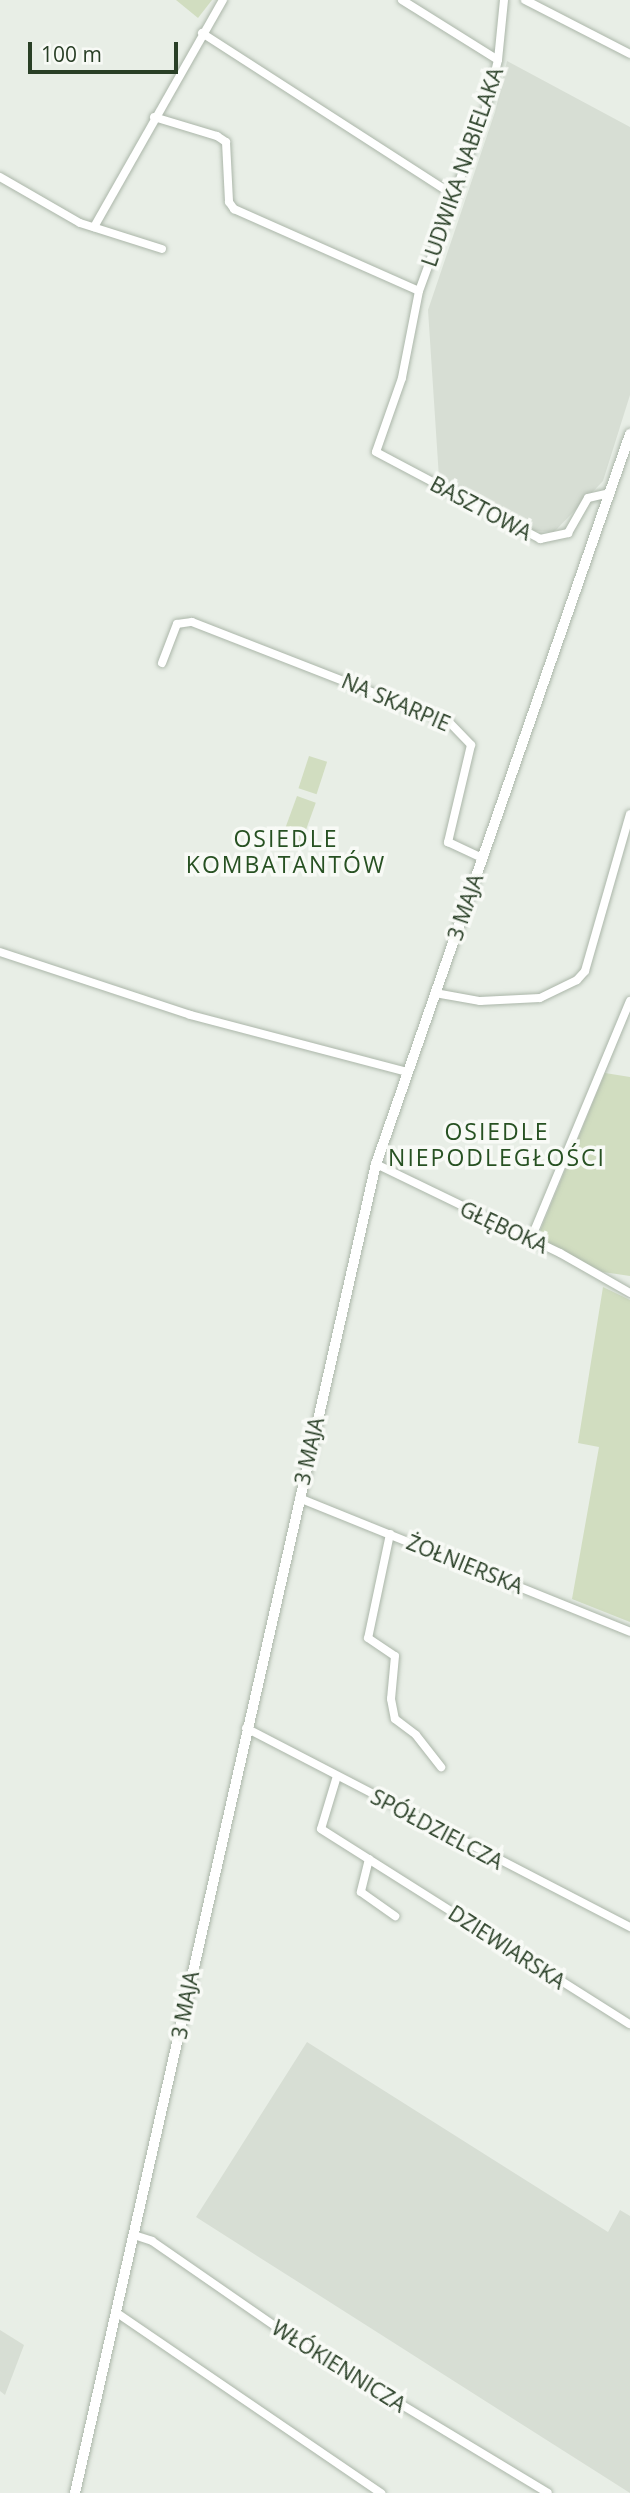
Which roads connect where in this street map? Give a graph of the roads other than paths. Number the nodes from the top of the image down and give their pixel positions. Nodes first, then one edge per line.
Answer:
1 (223, 0) edge
2 (402, 0) edge
3 (504, 0) edge
4 (525, 0) edge
5 (202, 33) junction
6 (630, 54) edge
7 (498, 61) junction
8 (154, 117) junction
9 (0, 177) edge
10 (456, 197) junction
11 (94, 227) junction
12 (162, 249) dead end
13 (419, 291) junction
14 (630, 434) edge
15 (376, 452) joint
16 (610, 493) junction
17 (162, 663) dead end
18 (630, 814) edge
19 (482, 858) junction
20 (0, 952) edge
21 (435, 993) junction
22 (630, 1001) edge
23 (407, 1072) junction
24 (376, 1164) junction
25 (530, 1241) junction
26 (630, 1293) edge
27 (299, 1498) junction
28 (390, 1534) junction
29 (630, 1632) edge
30 (246, 1728) junction
31 (441, 1767) dead end
32 (337, 1776) junction
33 (369, 1859) junction
34 (395, 1916) dead end
35 (630, 1927) edge
36 (630, 2024) edge
37 (134, 2235) junction
38 (117, 2313) junction
39 (75, 2493) edge
40 (382, 2493) edge
41 (548, 2493) edge

1 - 5 street
2 - 7 street
3 - 7 street, LUDWIKA NABIELAKA
4 - 6 street
5 - 8 street
5 - 10 street
7 - 10 street, LUDWIKA NABIELAKA
8 - 11 street
8 - 13 street
9 - 11 street
10 - 13 street, LUDWIKA NABIELAKA
11 - 12 street
13 - 15 street, LUDWIKA NABIELAKA
14 - 16 street, 3 MAJA
15 - 16 street, BASZTOWA
16 - 19 street, 3 MAJA
17 - 19 street, NA SKARPIE
18 - 21 street
19 - 21 street, 3 MAJA
20 - 23 street
21 - 23 street, 3 MAJA
22 - 25 street
23 - 24 street, 3 MAJA
24 - 25 street, GŁĘBOKA
24 - 27 street, 3 MAJA
25 - 26 street, GŁĘBOKA
27 - 28 street, ŻOŁNIERSKA
27 - 30 street, 3 MAJA
28 - 29 street, ŻOŁNIERSKA
28 - 31 street
30 - 32 street, SPÓŁDZIELCZA
30 - 37 street, 3 MAJA
32 - 33 street, DZIEWIARSKA
32 - 35 street, SPÓŁDZIELCZA
33 - 34 street
33 - 36 street, DZIEWIARSKA
37 - 38 street, 3 MAJA
37 - 41 street, WŁÓKIENNICZA
38 - 39 street, 3 MAJA
38 - 40 street

